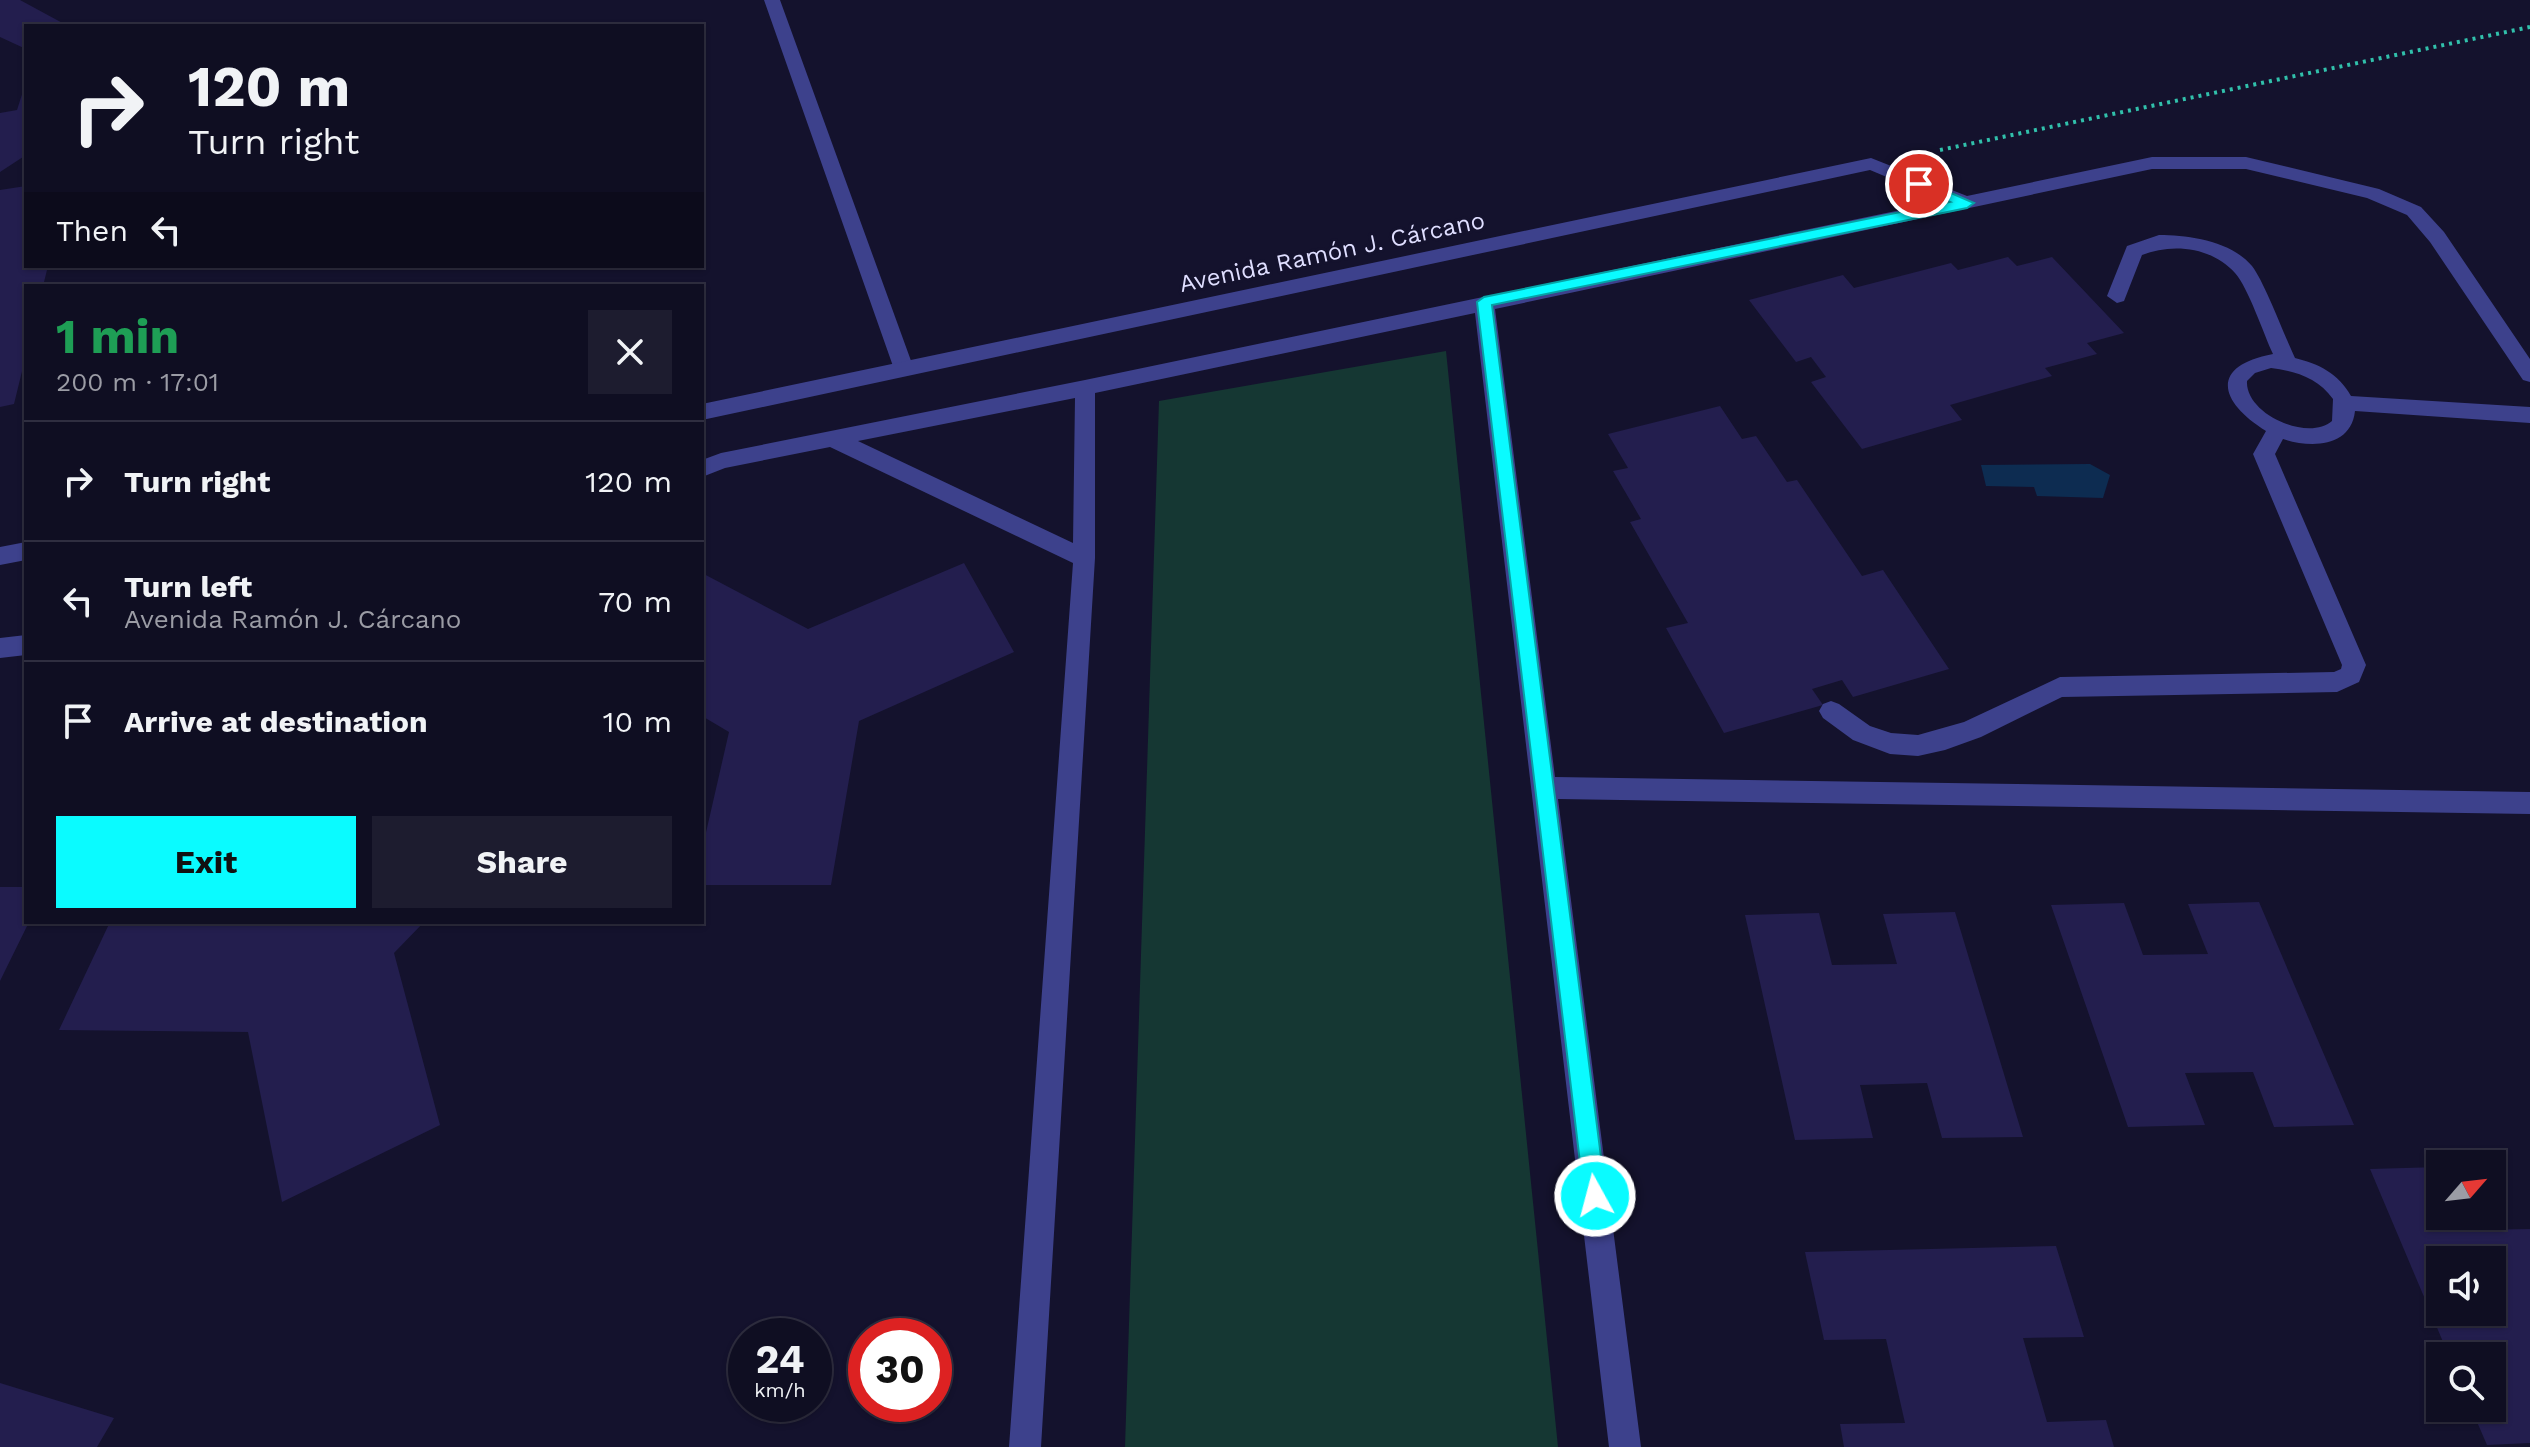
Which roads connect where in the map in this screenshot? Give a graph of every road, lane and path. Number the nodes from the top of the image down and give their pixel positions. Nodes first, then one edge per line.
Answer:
1 (772, 0) edge
2 (2530, 27) edge
3 (1871, 164) junction
4 (1967, 203) junction
5 (2117, 296) dead end
6 (1484, 302) junction
7 (2287, 363) junction
8 (904, 369) junction
9 (2530, 375) edge
10 (1085, 388) junction
11 (2346, 403) junction
12 (704, 412) edge
13 (2530, 415) edge
14 (2277, 430) junction
15 (833, 439) junction
16 (704, 468) edge
17 (24, 551) edge
18 (0, 556) edge
19 (1084, 558) junction
20 (24, 645) edge
21 (0, 648) edge
22 (1831, 711) dead end
23 (1546, 788) junction
24 (2530, 803) edge
25 (1025, 1447) edge
26 (1625, 1447) edge

1 - 8 street
2 - 3 path
3 - 4 street
3 - 8 street, Avenida Ramón J. Cárcano
4 - 6 street
4 - 9 street
5 - 7 street
6 - 10 street
6 - 23 street
7 - 11 street
7 - 14 street
8 - 12 street, Avenida Ramón J. Cárcano
10 - 15 street
10 - 19 street
11 - 13 street
11 - 14 street
14 - 22 street
15 - 16 street
15 - 19 street
17 - 18 street
19 - 25 street
20 - 21 street
23 - 24 street
23 - 26 street

